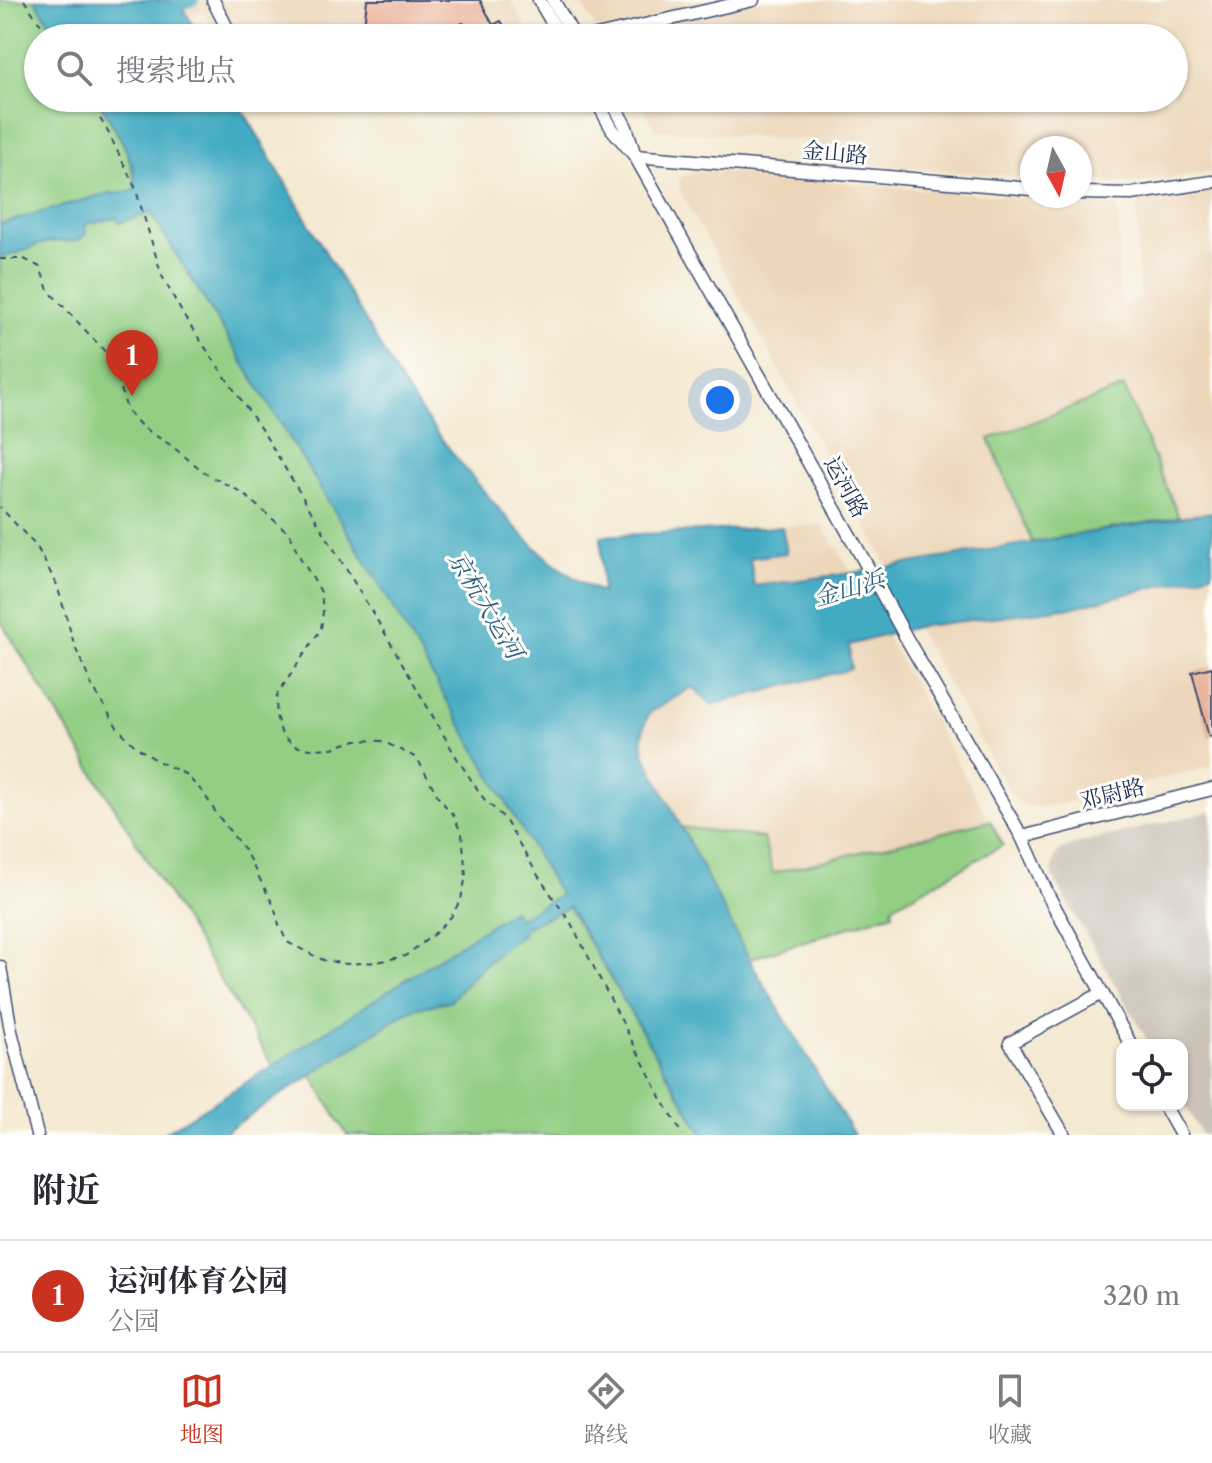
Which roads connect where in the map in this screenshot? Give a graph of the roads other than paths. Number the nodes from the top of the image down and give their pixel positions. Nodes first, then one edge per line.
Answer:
1 (213, 0) edge
2 (539, 0) edge
3 (553, 0) edge
4 (753, 0) edge
5 (223, 20) junction
6 (225, 24) edge
7 (227, 24) edge
8 (553, 24) edge
9 (567, 24) edge
10 (649, 24) edge
11 (603, 112) edge
12 (618, 112) edge
13 (635, 156) junction
14 (1212, 182) edge
15 (1020, 188) edge
16 (1092, 193) edge
17 (1212, 789) edge
18 (1022, 837) junction
19 (0, 967) edge
20 (1102, 993) junction
21 (4, 1011) edge
22 (1128, 1039) edge
23 (1167, 1111) edge
24 (37, 1135) edge
25 (1064, 1135) edge
26 (1181, 1135) edge

1 - 5 street
2 - 8 street
3 - 9 street
4 - 10 street
5 - 6 street
5 - 7 street
11 - 13 street, 运河路
12 - 13 street, 运河路
13 - 15 street, 金山路
13 - 18 street, 运河路
14 - 16 street
17 - 18 street, 邓尉路
18 - 20 street, 运河路
19 - 21 street
20 - 22 street, 运河路
20 - 25 street
21 - 24 street
23 - 26 street

